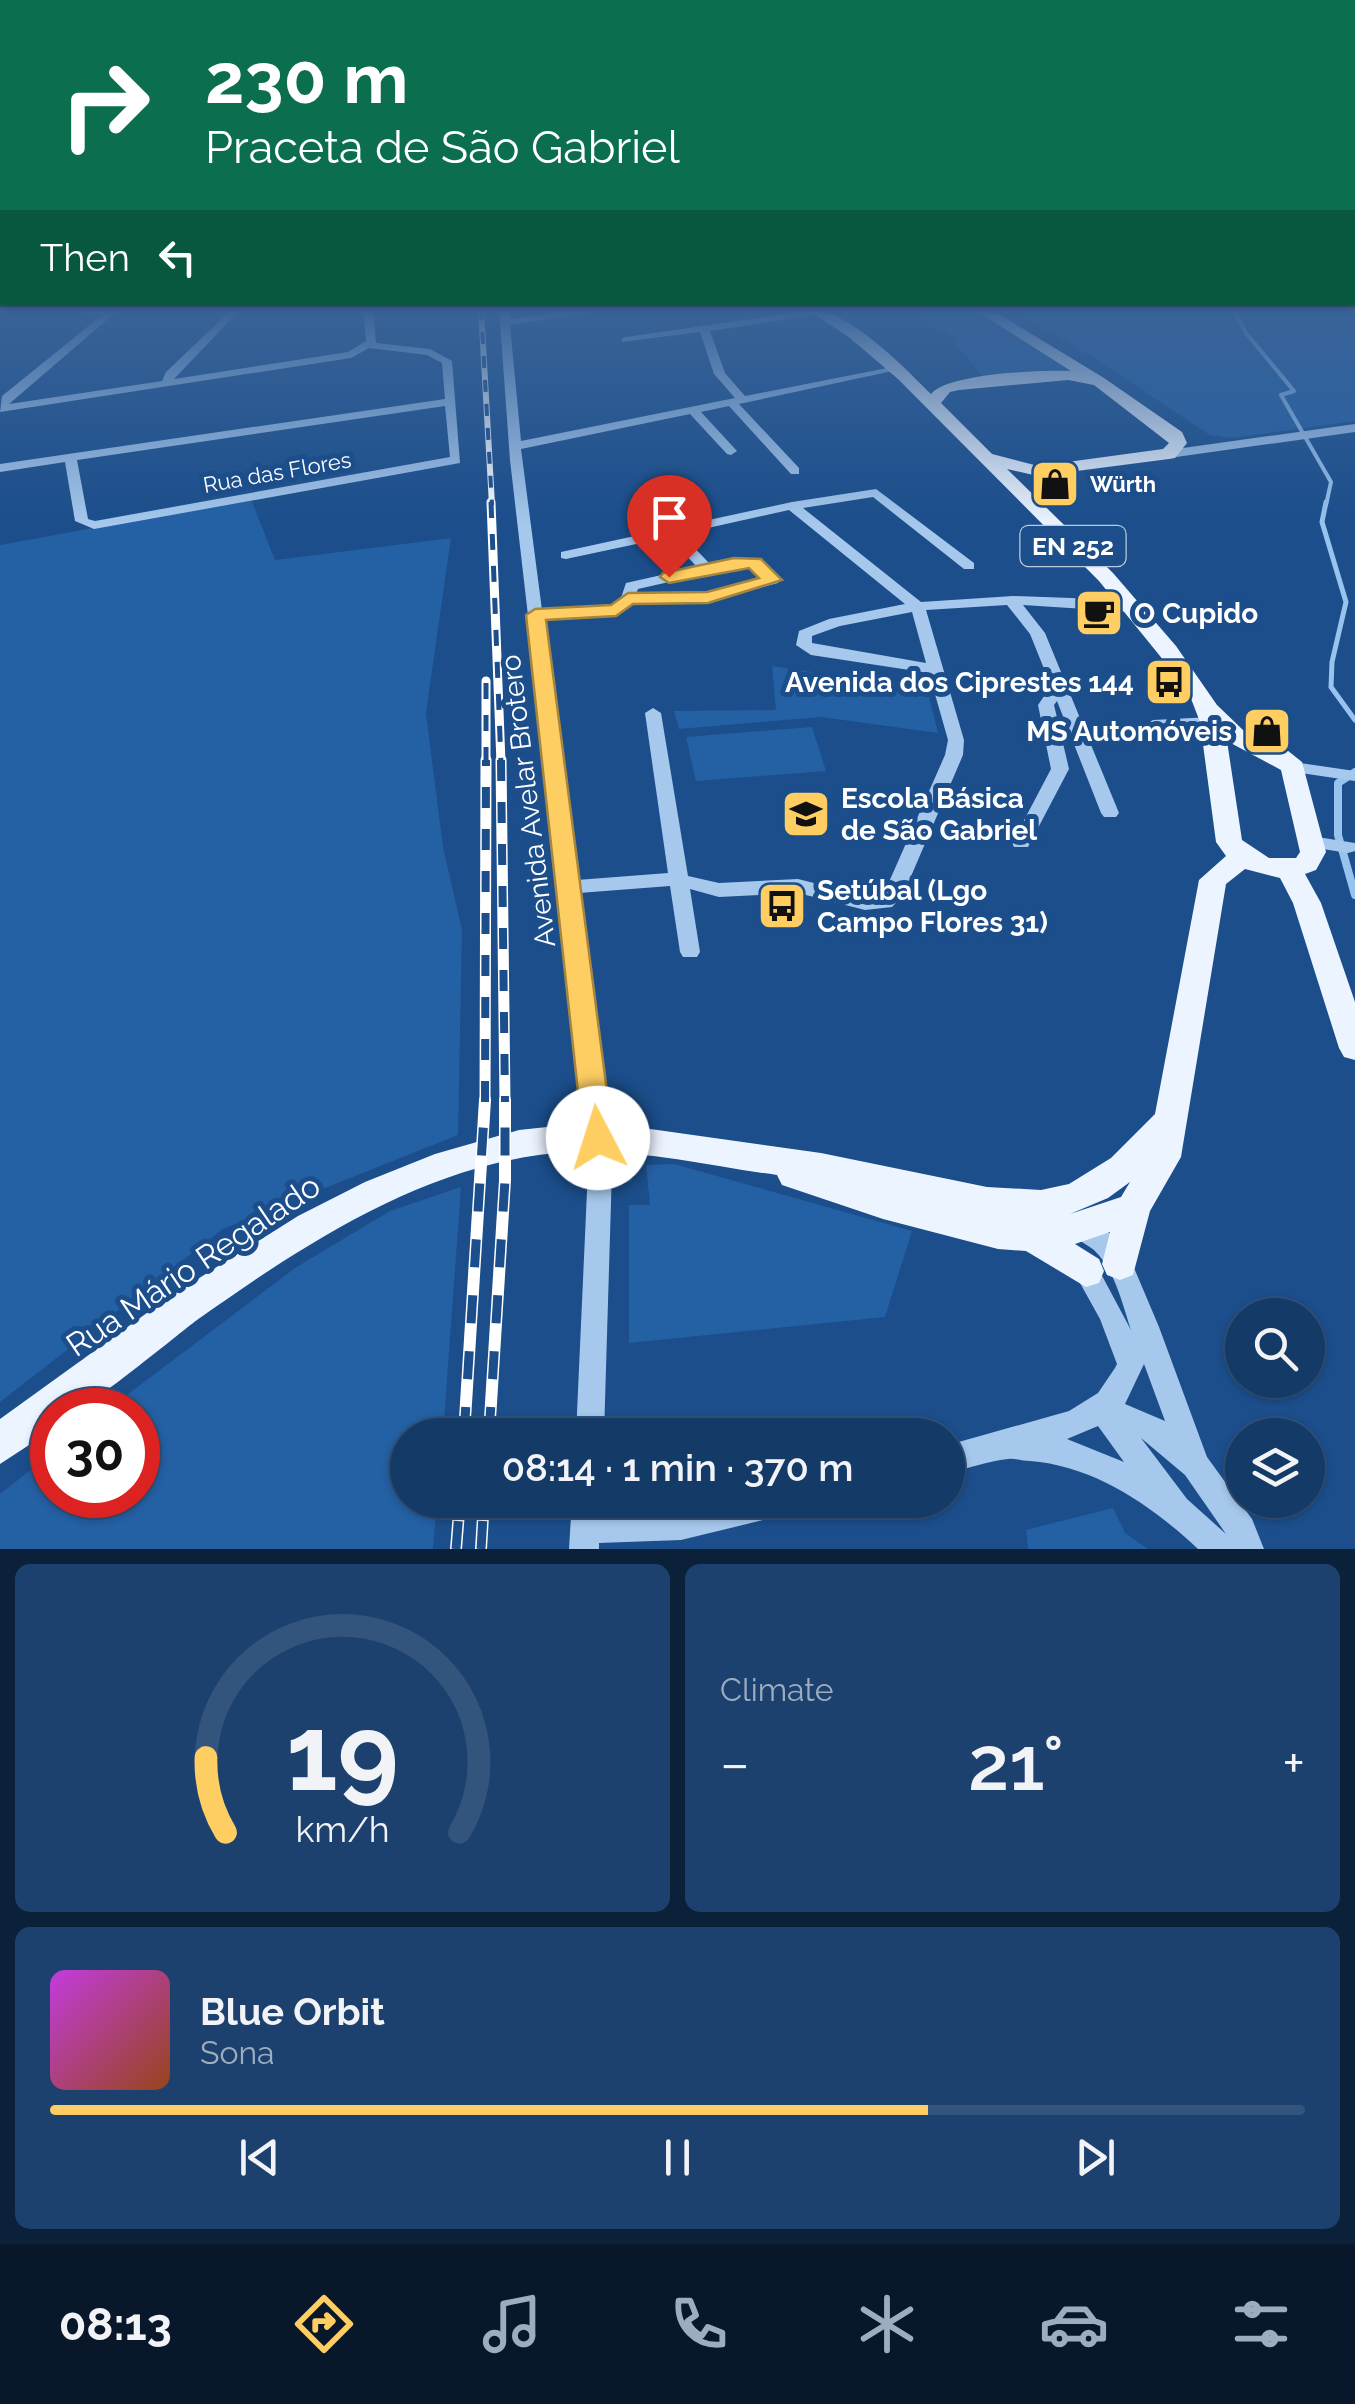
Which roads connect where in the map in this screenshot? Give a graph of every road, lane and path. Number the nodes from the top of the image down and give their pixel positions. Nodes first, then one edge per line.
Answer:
1 (28, 380) edge
2 (168, 380) edge
3 (192, 380) edge
4 (448, 380) edge
5 (510, 380) edge
6 (724, 380) edge
7 (844, 380) edge
8 (907, 380) edge
9 (1015, 380) edge
10 (1087, 380) edge
11 (1097, 380) edge
12 (167, 384) junction
13 (1103, 384) junction
14 (736, 401) junction
15 (450, 402) junction
16 (931, 404) junction
17 (1, 408) edge
18 (692, 409) junction
19 (1355, 428) edge
20 (1176, 436) junction
21 (1238, 444) junction
22 (516, 446) junction
23 (731, 451) dead end
24 (1169, 454) junction
25 (70, 458) junction
26 (986, 458) junction
27 (0, 468) edge
28 (795, 471) dead end
29 (1038, 471) junction
30 (1012, 485) junction
31 (792, 506) junction
32 (672, 532) junction
33 (566, 555) dead end
34 (969, 566) dead end
35 (706, 569) junction
36 (1106, 577) junction
37 (628, 599) junction
38 (1052, 600) junction
39 (1012, 603) junction
40 (918, 607) junction
41 (1132, 608) junction
42 (535, 615) junction
43 (938, 670) junction
44 (1059, 686) junction
45 (653, 713) dead end
46 (1210, 716) junction
47 (1153, 725) dead end
48 (1256, 747) junction
49 (1216, 756) junction
50 (1293, 767) junction
51 (1355, 776) edge
52 (1110, 812) dead end
53 (1020, 843) dead end
54 (1319, 843) junction
55 (1348, 846) dead end
56 (1242, 856) junction
57 (1288, 869) junction
58 (676, 879) junction
59 (569, 886) junction
60 (690, 952) dead end
61 (1355, 1046) edge
62 (1170, 1120) junction
63 (732, 1154) junction
64 (1134, 1208) junction
65 (1070, 1215) junction
66 (1033, 1236) junction
67 (1103, 1267) junction
68 (1146, 1326) junction
69 (1129, 1361) junction
70 (1101, 1408) junction
71 (591, 1418) edge
72 (0, 1444) edge
73 (1004, 1445) junction
74 (965, 1455) edge
75 (1196, 1466) junction
76 (1178, 1509) junction
77 (710, 1518) edge
78 (585, 1526) edge
79 (1220, 1549) edge
80 (1249, 1549) edge

1 - 17 street
2 - 12 street
3 - 12 street
4 - 15 street
5 - 22 street, Avenida Avelar Brotero
6 - 14 street
7 - 14 street
8 - 16 main road, EN 252
9 - 16 main road
10 - 13 main road
11 - 13 main road
12 - 17 street
13 - 20 main road
14 - 18 street
14 - 28 street
15 - 25 street
15 - 25 street, Rua das Flores
16 - 26 main road, EN 252
18 - 22 street
18 - 23 street
19 - 21 street
20 - 21 street
20 - 24 main road
21 - 24 street
22 - 42 street, Avenida Avelar Brotero
24 - 29 main road
25 - 27 street
26 - 29 main road
26 - 30 main road, EN 252
29 - 30 main road
30 - 36 main road, EN 252
31 - 32 street
31 - 34 street
31 - 40 street
32 - 33 street
32 - 35 street
35 - 37 street
35 - 37 street
36 - 38 street
36 - 41 main road, EN 252
37 - 42 street
38 - 39 street
38 - 41 street
39 - 40 street
39 - 44 street
40 - 43 street
40 - 43 street
41 - 46 main road, EN 252
42 - 59 street, Avenida Avelar Brotero
43 - 58 street
44 - 52 street
44 - 53 street
45 - 58 street
46 - 47 street
46 - 48 main road, EN 252
46 - 49 main road, EN 252
48 - 49 main road
48 - 50 main road, EN 252
49 - 56 main road, EN 252
50 - 51 street
50 - 54 main road
54 - 55 street
54 - 57 main road
56 - 57 main road
56 - 62 main road
57 - 61 main road
58 - 59 street
58 - 60 street
59 - 71 street, Avenida Avelar Brotero, bridge
62 - 64 main road
62 - 65 main road
63 - 65 main road, Rua Mário Regalado
63 - 66 main road, Rua Mário Regalado
63 - 72 main road, Rua Mário Regalado
64 - 65 main road
64 - 67 main road
65 - 66 main road, Rua Mário Regalado
65 - 67 street
66 - 67 main road
67 - 68 street
67 - 69 street
68 - 69 street
68 - 75 street
69 - 70 street
70 - 73 street
70 - 75 street
70 - 76 street
73 - 74 street
73 - 76 street
75 - 80 street
76 - 79 street
77 - 78 street

